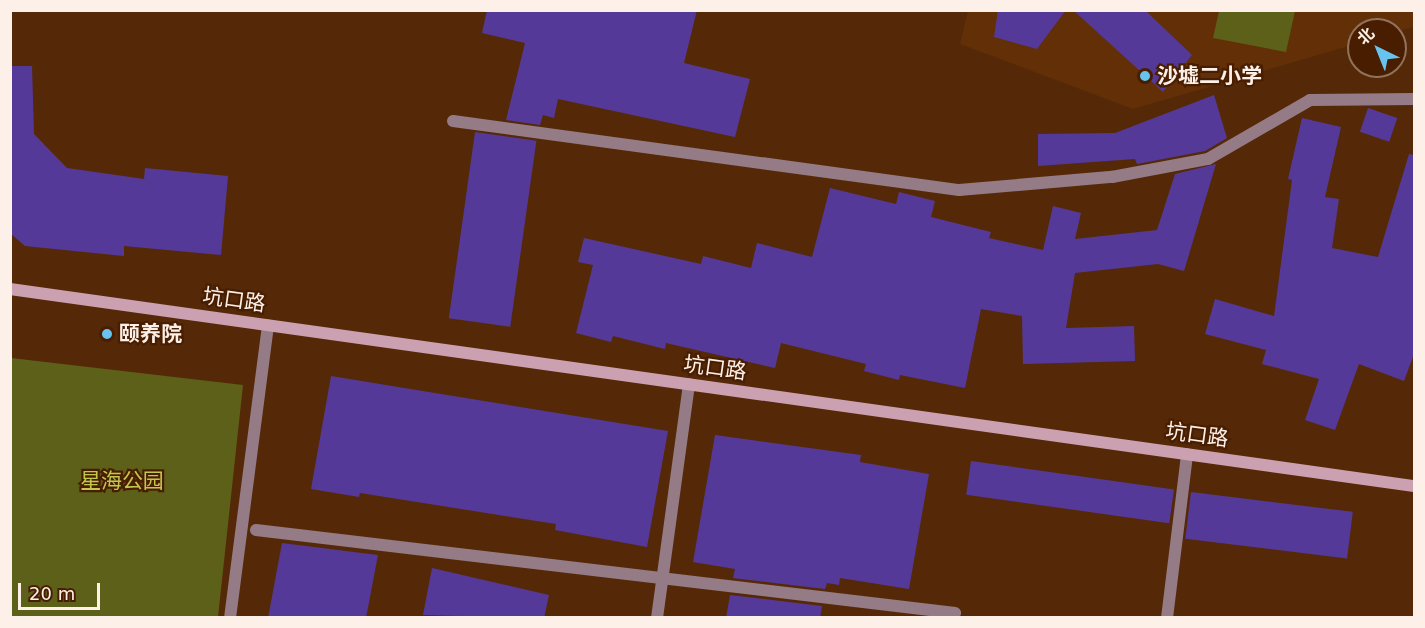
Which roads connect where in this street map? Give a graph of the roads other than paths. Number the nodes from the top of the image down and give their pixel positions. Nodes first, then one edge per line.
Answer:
1 (1414, 99) edge
2 (453, 121) dead end
3 (10, 289) edge
4 (268, 325) junction
5 (689, 384) junction
6 (1187, 454) junction
7 (1414, 486) edge
8 (256, 530) dead end
9 (662, 578) junction
10 (955, 613) dead end
11 (230, 618) edge
12 (657, 618) edge
13 (1167, 618) edge

1 - 2 street
3 - 4 street, 坑口路
4 - 5 street, 坑口路
4 - 11 street
5 - 6 street, 坑口路
5 - 9 street
6 - 7 street, 坑口路
6 - 13 street
8 - 9 street
9 - 10 street
9 - 12 street

